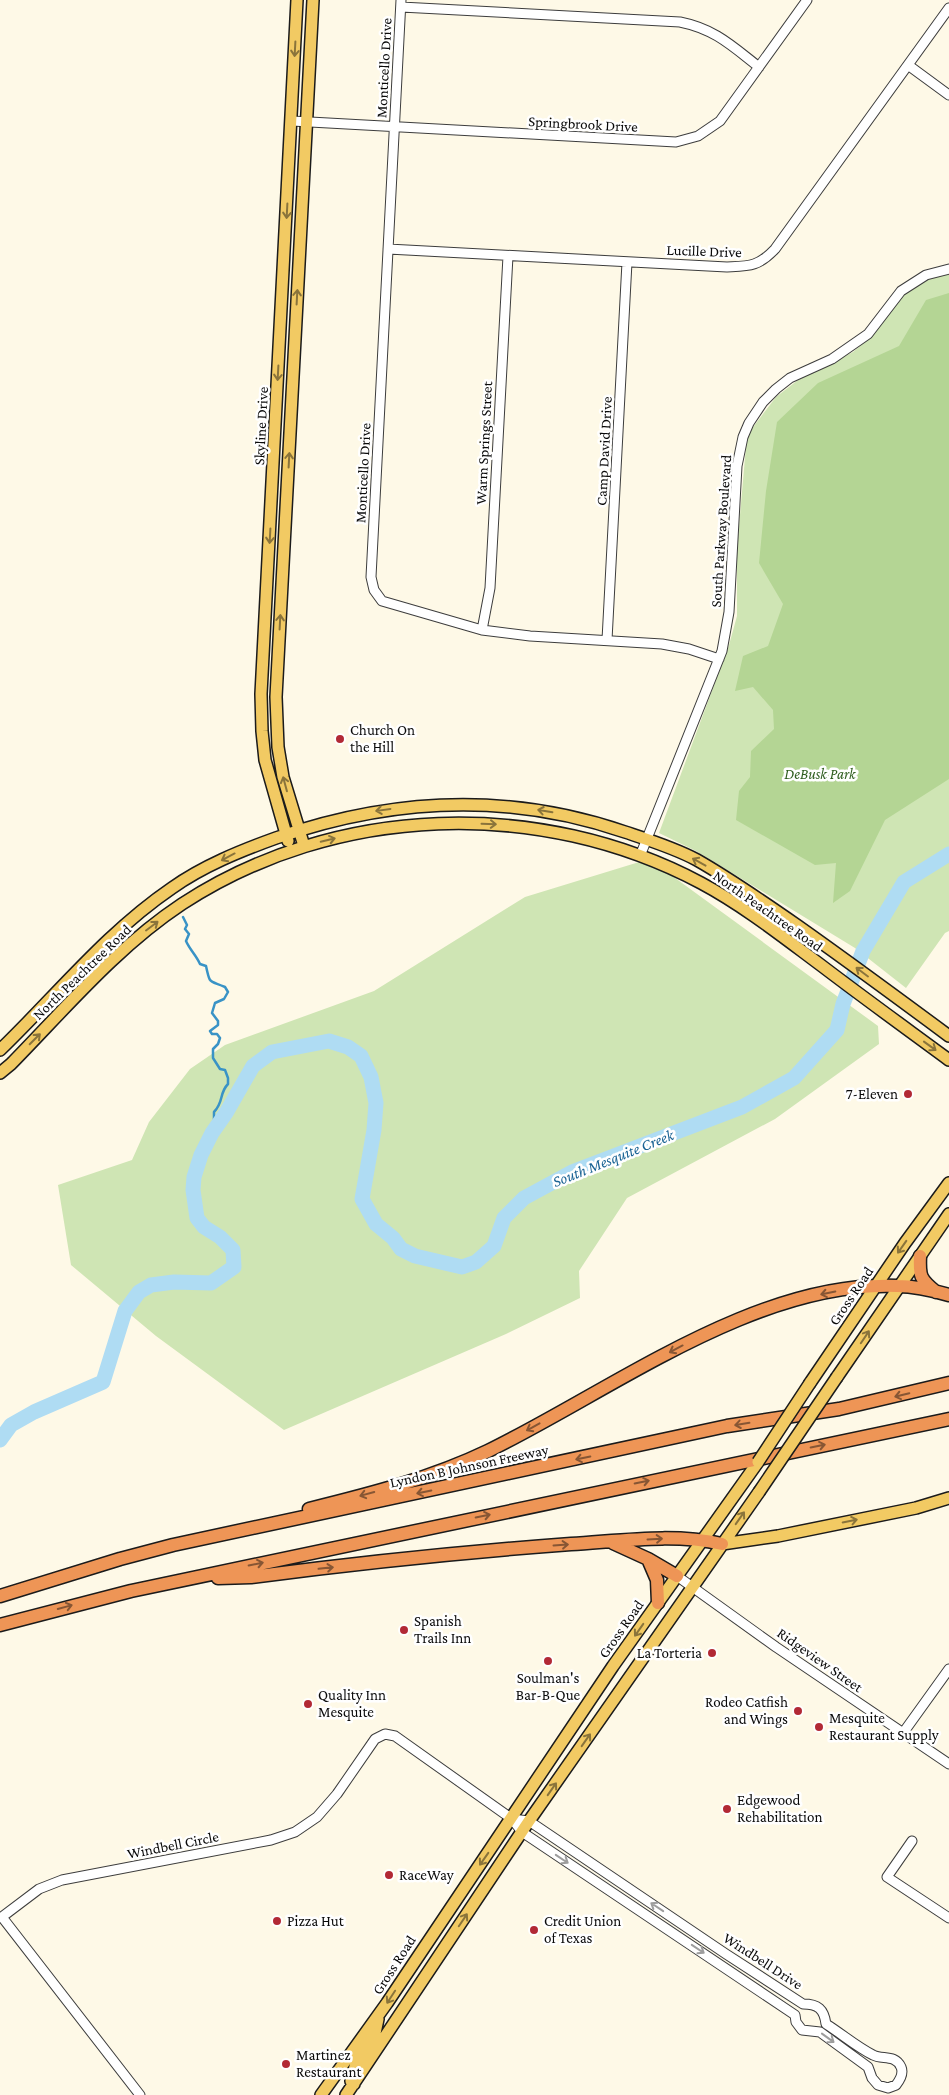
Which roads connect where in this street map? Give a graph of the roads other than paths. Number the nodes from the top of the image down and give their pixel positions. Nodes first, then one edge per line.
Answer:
1 (298, 0) edge
2 (313, 0) edge
3 (807, 0) edge
4 (401, 4) edge
5 (949, 8) edge
6 (908, 64) junction
7 (759, 67) junction
8 (949, 95) edge
9 (292, 121) junction
10 (307, 122) junction
11 (395, 127) junction
12 (388, 249) junction
13 (508, 256) junction
14 (627, 262) junction
15 (949, 268) edge
16 (276, 431) junction
17 (290, 431) junction
18 (482, 630) junction
19 (607, 640) junction
20 (719, 660) junction
21 (299, 830) junction
22 (286, 834) junction
23 (647, 839) junction
24 (304, 846) junction
25 (291, 850) junction
26 (640, 856) junction
27 (110, 936) junction
28 (123, 950) junction
29 (918, 1014) junction
30 (906, 1028) junction
31 (949, 1036) edge
32 (0, 1050) edge
33 (949, 1060) edge
34 (0, 1073) edge
35 (949, 1183) edge
36 (931, 1207) junction
37 (948, 1216) edge
38 (920, 1256) junction
39 (876, 1286) junction
40 (899, 1286) junction
41 (936, 1292) junction
42 (949, 1295) edge
43 (949, 1383) edge
44 (949, 1419) edge
45 (949, 1498) edge
46 (703, 1540) junction
47 (608, 1542) junction
48 (722, 1544) junction
49 (173, 1545) junction
50 (648, 1559) junction
51 (677, 1576) junction
52 (191, 1578) junction
53 (693, 1588) junction
54 (5, 1594) edge
55 (658, 1603) junction
56 (0, 1625) edge
57 (949, 1669) edge
58 (584, 1712) junction
59 (598, 1723) junction
60 (903, 1733) junction
61 (949, 1764) edge
62 (512, 1819) junction
63 (530, 1821) junction
64 (522, 1832) junction
65 (912, 1841) dead end
66 (949, 1918) edge
67 (379, 2015) junction
68 (354, 2084) junction
69 (140, 2095) edge
70 (321, 2095) edge
71 (346, 2095) edge

1 -> 9 main road, Skyline Drive
2 - 10 main road, Skyline Drive
3 - 7 street, Springbrook Drive
4 - 7 street
4 - 11 street, Monticello Drive
5 - 6 street, Lucille Drive
6 - 8 street
6 - 14 street, Lucille Drive
7 - 11 street, Springbrook Drive
9 - 10 street, Springbrook Drive
9 -> 16 main road, Skyline Drive
10 - 11 street, Springbrook Drive
17 -> 10 main road, Skyline Drive
11 - 12 street, Monticello Drive
12 - 13 street, Lucille Drive
12 - 18 street, Monticello Drive
13 - 14 street, Lucille Drive
13 - 18 street, Warm Springs Street
14 - 19 street, Camp David Drive
15 - 20 street, South Parkway Boulevard
16 - 17 main road
16 -> 22 main road, Skyline Drive
21 -> 17 main road, Skyline Drive
18 - 19 street, Monticello Drive
19 - 20 street, Monticello Drive
20 - 23 street, South Parkway Boulevard
21 - 22 main road, North Peachtree Road
23 -> 21 main road, North Peachtree Road
21 - 24 main road, Skyline Drive
22 - 25 main road, Skyline Drive
22 -> 27 main road, North Peachtree Road
23 - 26 street, South Parkway Boulevard
29 -> 23 main road, North Peachtree Road
24 - 25 main road, North Peachtree Road
24 -> 26 main road, North Peachtree Road
28 -> 25 main road, North Peachtree Road
26 - 30 main road, North Peachtree Road
27 - 28 main road
27 - 32 main road, North Peachtree Road
34 -> 28 main road, North Peachtree Road
29 - 30 main road
29 - 31 main road, North Peachtree Road
30 -> 33 main road, North Peachtree Road
35 - 36 main road, Gross Road
36 - 37 main road
36 -> 39 main road, Gross Road
37 - 38 main road
38 - 40 main road
38 - 41 highway
39 - 40 highway
39 - 46 main road, Gross Road, bridge
39 -> 49 highway
40 - 41 highway
48 -> 40 main road, bridge
41 - 42 highway
43 -> 49 highway, Lyndon B Johnson Freeway
52 -> 44 highway
48 -> 45 main road
47 -> 46 highway
46 - 48 highway
46 - 51 main road, Gross Road
47 - 50 highway
52 -> 47 highway
48 - 53 main road
49 - 54 highway, Lyndon B Johnson Freeway
50 - 51 highway
50 - 55 highway
51 - 53 street, Ridgeview Street
51 - 55 main road, Gross Road
56 -> 52 highway
53 - 59 main road
53 - 60 street, Ridgeview Street
55 -> 58 main road, Gross Road
57 - 60 street
58 - 59 main road
58 - 62 main road, Gross Road
63 -> 59 main road
60 - 61 street, Ridgeview Street
62 - 63 street, Windbell Drive
62 - 64 street, Windbell Drive
62 -> 67 main road, Gross Road
62 - 69 street, Windbell Circle
63 - 64 main road
64 -> 63 street, Windbell Drive
68 -> 64 main road
65 - 66 street
67 - 68 main road
67 - 70 main road, Gross Road
68 - 71 main road

